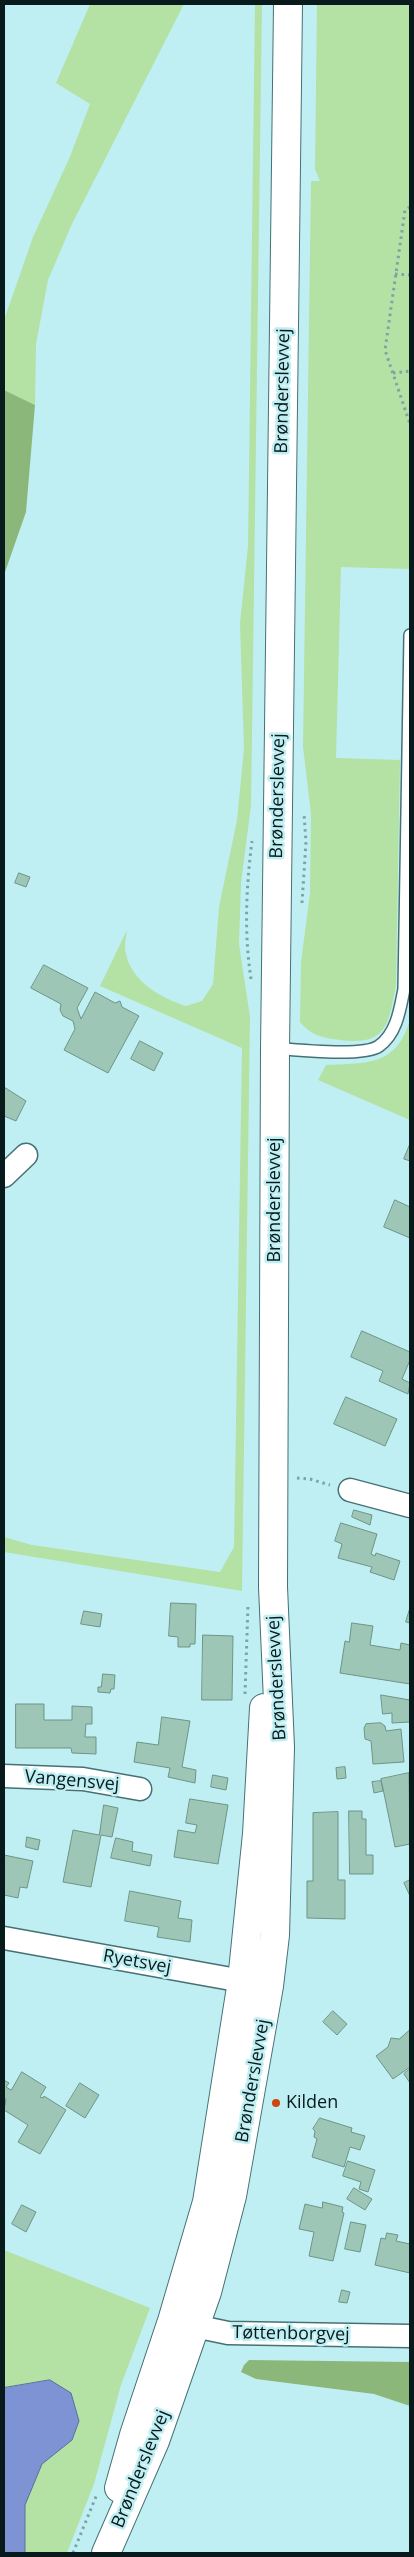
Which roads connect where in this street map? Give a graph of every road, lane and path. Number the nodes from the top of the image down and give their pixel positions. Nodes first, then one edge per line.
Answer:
1 (288, 4) edge
2 (410, 207) edge
3 (396, 274) junction
4 (410, 275) edge
5 (410, 371) edge
6 (393, 373) junction
7 (410, 424) edge
8 (410, 635) edge
9 (410, 785) edge
10 (253, 836) dead end
11 (251, 981) dead end
12 (274, 1048) junction
13 (26, 1155) dead end
14 (4, 1176) edge
15 (291, 1478) dead end
16 (350, 1490) joint
17 (410, 1504) edge
18 (273, 1587) junction
19 (248, 1603) dead end
20 (245, 1699) dead end
21 (4, 1776) edge
22 (140, 1789) dead end
23 (4, 1938) edge
24 (242, 1982) junction
25 (270, 1986) junction
26 (184, 2324) junction
27 (410, 2336) edge
28 (100, 2486) dead end
29 (73, 2553) edge
30 (92, 2553) edge
31 (106, 2553) edge

1 - 12 main road, Brønderslevvej
2 - 3 path
3 - 4 path
3 - 6 path
5 - 6 path
6 - 7 path
8 - 9 lane
9 - 12 lane
10 - 11 path
12 - 18 main road, Brønderslevvej
13 - 14 street
15 - 16 path
16 - 17 street
18 - 24 main road, Brønderslevvej
18 - 25 main road, Brønderslevvej
19 - 20 path
21 - 22 street, Vangensvej
23 - 24 street, Ryetsvej
24 - 25 street, Ryetsvej
24 - 26 main road, Brønderslevvej
25 - 26 main road, Brønderslevvej
26 - 27 street, Tøttenborgvej
26 - 30 main road, Brønderslevvej
26 - 31 main road, Brønderslevvej
28 - 29 path

